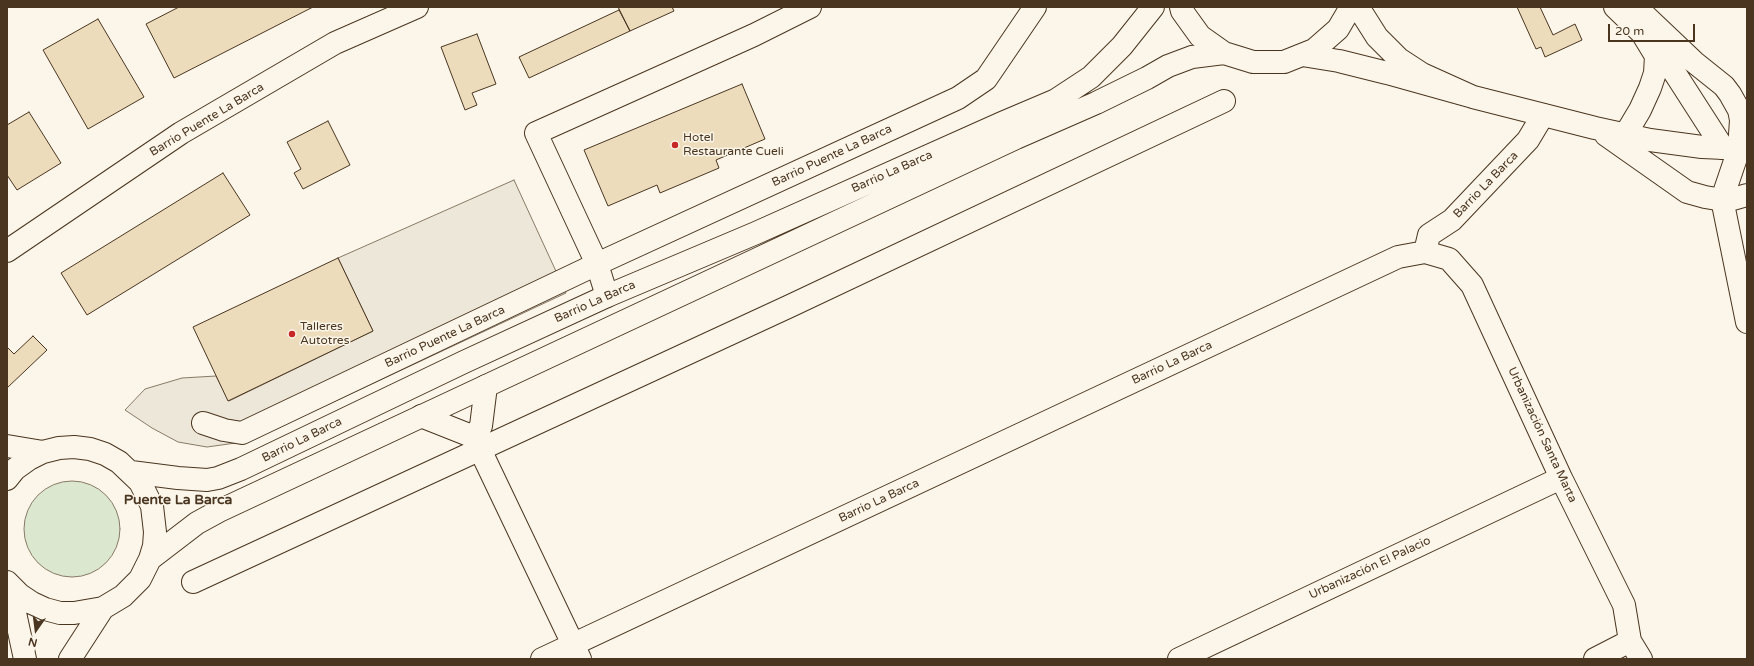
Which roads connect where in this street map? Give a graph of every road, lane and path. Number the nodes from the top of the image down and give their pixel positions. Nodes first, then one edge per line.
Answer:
1 (418, 7) edge
2 (810, 7) edge
3 (1035, 7) edge
4 (1153, 7) edge
5 (1181, 7) edge
6 (1351, 7) edge
7 (1358, 7) edge
8 (1615, 7) edge
9 (1636, 7) edge
10 (1224, 53) junction
11 (1302, 55) junction
12 (1656, 56) junction
13 (1724, 86) junction
14 (1747, 92) edge
15 (1473, 97) junction
16 (1224, 101) dead end
17 (1543, 115) junction
18 (1595, 128) junction
19 (1624, 135) junction
20 (1736, 149) edge
21 (1747, 195) edge
22 (1722, 199) junction
23 (7, 251) edge
24 (1425, 252) junction
25 (597, 264) junction
26 (607, 296) junction
27 (1747, 322) edge
28 (486, 386) junction
29 (462, 396) junction
30 (483, 413) junction
31 (421, 416) junction
32 (203, 423) dead end
33 (300, 440) junction
34 (477, 443) junction
35 (7, 446) edge
36 (43, 452) junction
37 (131, 472) junction
38 (1561, 478) junction
39 (7, 479) edge
40 (150, 559) junction
41 (193, 582) dead end
42 (8, 583) edge
43 (103, 608) junction
44 (1635, 650) edge
45 (576, 652) edge
46 (25, 659) edge
47 (70, 659) edge
48 (542, 659) edge
49 (1179, 659) edge
50 (1595, 659) edge

1 - 23 street, Barrio Puente La Barca
2 - 25 street
3 - 25 street, Barrio Puente La Barca
4 - 26 street, Barrio La Barca
5 - 10 street
6 - 11 street
7 - 15 street
8 - 12 street
9 - 13 street
10 - 11 street
10 - 28 street, Barrio La Barca
11 - 15 street
12 - 19 street
12 - 20 street
13 - 14 street
13 - 20 street
15 - 17 street
16 - 34 street
17 - 18 street
17 - 24 street, Barrio La Barca
18 - 19 street
18 - 22 street
19 - 20 street
20 - 22 street
21 - 22 street
22 - 27 street
24 - 38 street, Urbanización Santa Marta
24 - 45 street, Barrio La Barca
25 - 26 street
25 - 32 street, Barrio Puente La Barca
26 - 28 street
26 - 33 street, Barrio La Barca
28 - 29 street, Barrio La Barca
28 - 30 street
29 - 30 street
29 - 31 street, Barrio La Barca
29 - 33 street
30 - 34 street
31 - 34 street
31 - 40 street, Barrio La Barca
33 - 37 street, Barrio La Barca
34 - 41 street
34 - 45 street
35 - 36 street
36 - 37 street
36 - 39 street
37 - 40 street
38 - 44 street, Urbanización Santa Marta
38 - 49 street, Urbanización El Palacio
40 - 43 street
42 - 43 street
42 - 46 street
43 - 47 street
44 - 50 street
45 - 48 street, Barrio La Barca

